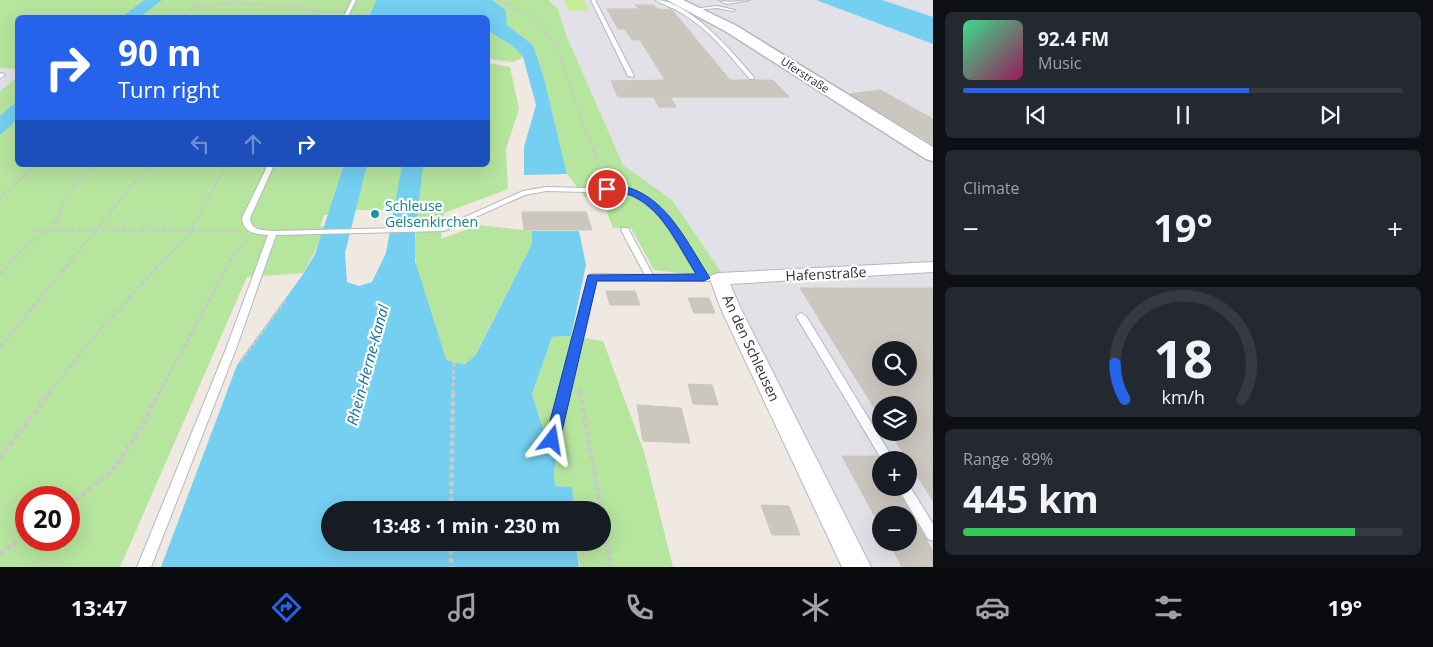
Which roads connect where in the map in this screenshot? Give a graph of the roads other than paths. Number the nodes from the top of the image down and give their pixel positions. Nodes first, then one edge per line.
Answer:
1 (354, 0) edge
2 (593, 0) edge
3 (657, 0) edge
4 (673, 0) edge
5 (721, 0) edge
6 (748, 0) edge
7 (695, 9) junction
8 (733, 10) dead end
9 (346, 15) edge
10 (631, 76) dead end
11 (752, 78) dead end
12 (933, 155) edge
13 (270, 167) edge
14 (625, 230) dead end
15 (273, 233) junction
16 (933, 267) edge
17 (650, 278) junction
18 (712, 278) junction
19 (801, 316) dead end
20 (552, 440) dead end
21 (883, 451) edge
22 (909, 496) edge
23 (933, 535) edge
24 (144, 567) edge
25 (857, 567) edge

1 - 9 lane
2 - 10 lane
3 - 11 lane
4 - 7 main road, Uferstraße
5 - 6 lane
7 - 8 lane
7 - 12 main road, Uferstraße
13 - 15 lane, An den Schleusen
14 - 17 lane
15 - 18 lane, An den Schleusen
15 - 24 lane
16 - 18 street, Hafenstraße
17 - 18 lane
17 - 20 lane
18 - 25 street, An den Schleusen
19 - 21 lane
22 - 23 lane

